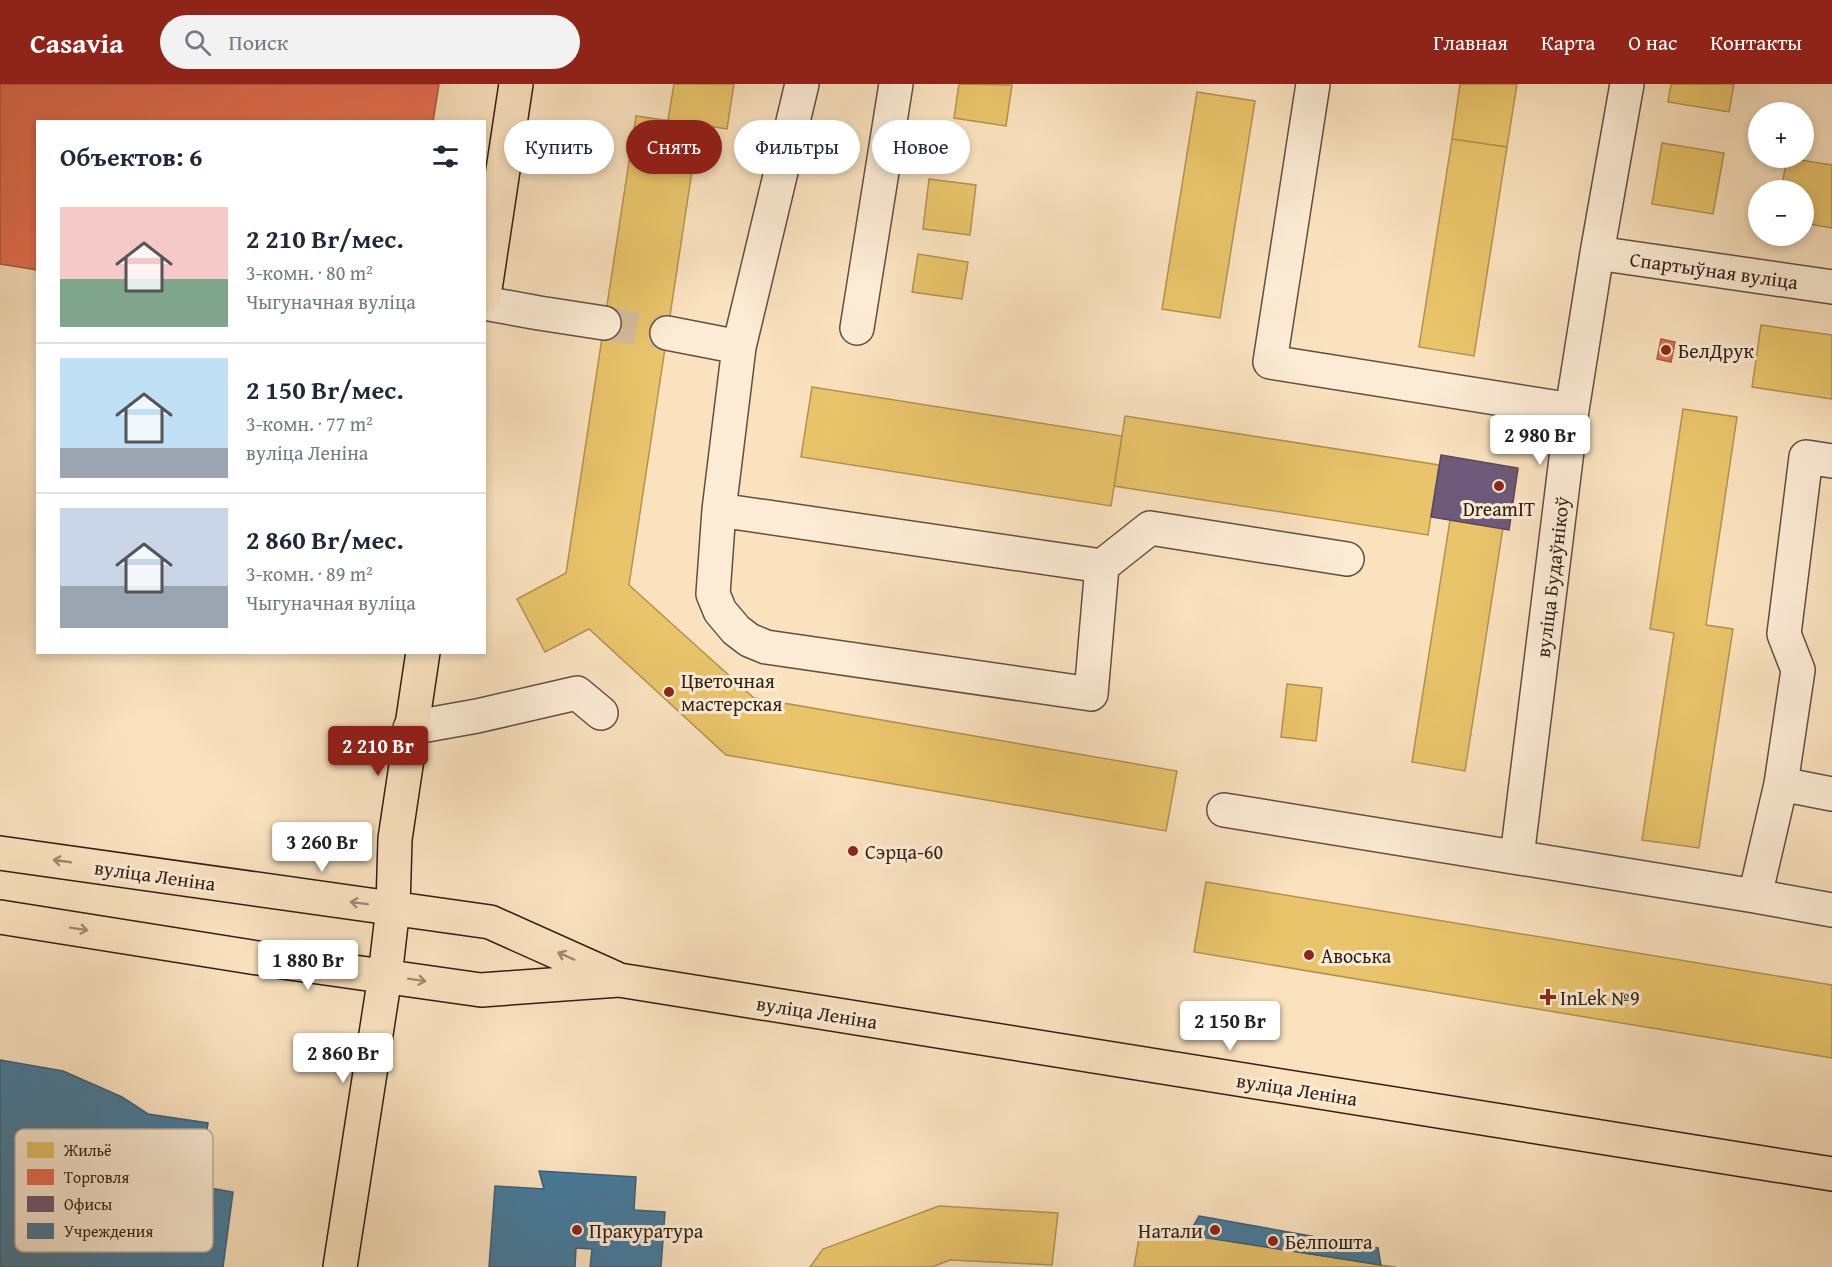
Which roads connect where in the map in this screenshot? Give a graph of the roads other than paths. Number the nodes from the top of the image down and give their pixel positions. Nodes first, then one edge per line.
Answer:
1 (516, 84) edge
2 (802, 84) edge
3 (896, 84) edge
4 (1313, 84) edge
5 (1627, 84) edge
6 (1597, 253) junction
7 (486, 283) edge
8 (1832, 287) edge
9 (486, 303) edge
10 (604, 322) tunnel mouth
11 (857, 328) dead end
12 (667, 333) tunnel mouth
13 (740, 347) junction
14 (1572, 410) junction
15 (1832, 461) edge
16 (719, 510) junction
17 (1347, 559) dead end
18 (1102, 566) junction
19 (423, 654) edge
20 (601, 713) dead end
21 (410, 728) junction
22 (1780, 784) junction
23 (1832, 794) edge
24 (1224, 810) dead end
25 (0, 853) edge
26 (1517, 857) junction
27 (1755, 896) junction
28 (393, 907) junction
29 (1832, 910) edge
30 (0, 917) edge
31 (385, 976) junction
32 (619, 980) junction
33 (1832, 1174) edge
34 (340, 1267) edge

1 - 7 main road
2 - 13 street
3 - 11 street
4 - 14 street
5 - 6 street, вуліца Будаўнікоў
6 - 8 street, Спартыўная вуліца
6 - 14 street, вуліца Будаўнікоў
9 - 10 street
12 - 13 street
13 - 16 street
14 - 26 street, вуліца Будаўнікоў
15 - 22 street
16 - 18 street
16 - 18 street
17 - 18 street
19 - 21 main road
20 - 21 street
21 - 28 main road
22 - 23 street
22 - 27 street
24 - 26 street
28 -> 25 main road, вуліца Леніна
26 - 27 street
27 - 29 street
28 - 31 main road
32 -> 28 main road, вуліца Леніна
30 -> 31 main road, вуліца Леніна
31 -> 32 main road, вуліца Леніна
31 - 34 main road
32 - 33 main road, вуліца Леніна

